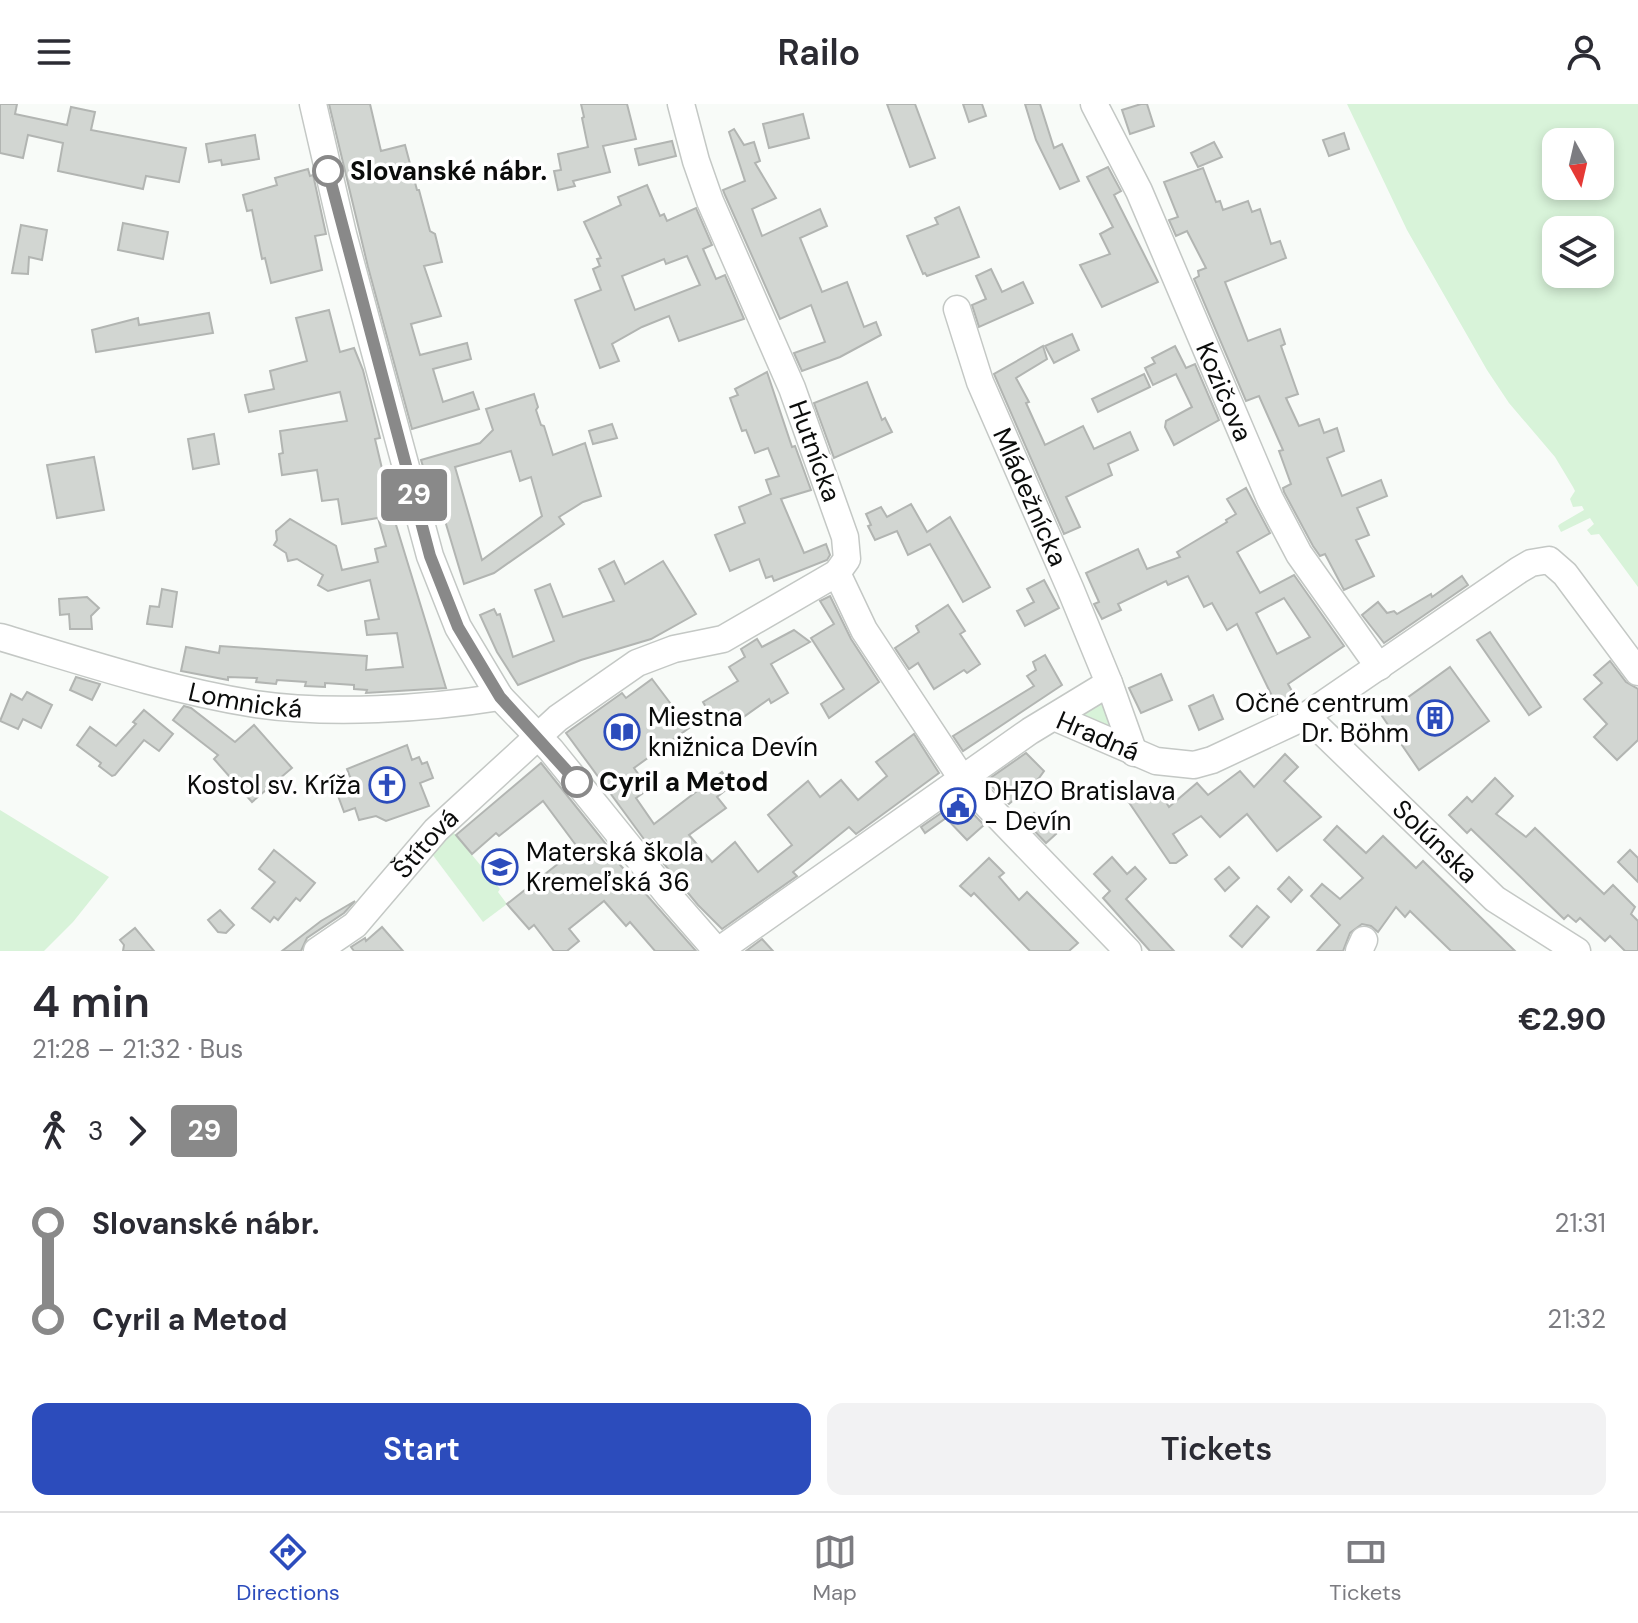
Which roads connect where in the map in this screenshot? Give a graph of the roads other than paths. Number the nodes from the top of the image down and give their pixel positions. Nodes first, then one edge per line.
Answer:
1 (313, 104) edge
2 (681, 104) edge
3 (1094, 104) edge
4 (957, 309) dead end
5 (837, 573) junction
6 (0, 637) edge
7 (1379, 667) junction
8 (1638, 672) edge
9 (1109, 683) junction
10 (500, 697) junction
11 (1306, 716) junction
12 (1054, 717) junction
13 (539, 737) junction
14 (1134, 753) junction
15 (963, 780) junction
16 (342, 942) edge
17 (317, 951) edge
18 (718, 951) edge
19 (1128, 951) edge
20 (1577, 951) edge

1 - 10 street
2 - 5 street, Hutnícka
3 - 7 street, Kozičova
4 - 9 street, Mládežnícka
5 - 13 street, Štítová
5 - 15 street
6 - 10 street, Lomnická
7 - 8 street, Hradná
7 - 11 street, Hradná
9 - 12 street
9 - 14 street, Mládežnícka
10 - 13 street
11 - 14 street, Hradná
11 - 20 street, Solúnska
12 - 14 street, Hradná
12 - 15 street, Hradná
13 - 16 street, Štítová
13 - 18 street
15 - 18 street, Hradná
15 - 19 street
16 - 17 street, Štítová

